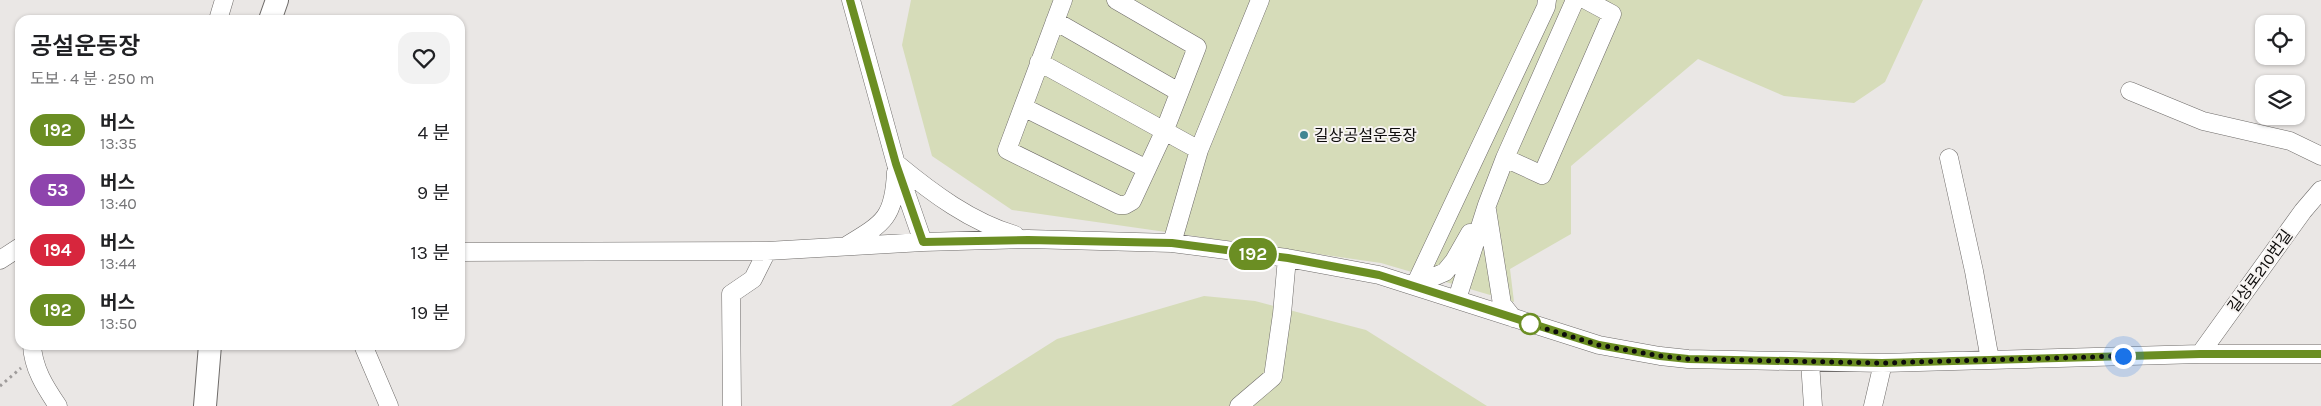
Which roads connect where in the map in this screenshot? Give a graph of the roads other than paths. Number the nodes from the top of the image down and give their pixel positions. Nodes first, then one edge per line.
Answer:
1 (224, 0) edge
2 (850, 0) edge
3 (1063, 0) edge
4 (1116, 0) edge
5 (1260, 0) edge
6 (1547, 0) edge
7 (1575, 0) edge
8 (1586, 0) edge
9 (220, 15) edge
10 (1055, 21) junction
11 (1039, 62) junction
12 (2130, 91) dead end
13 (1179, 92) junction
14 (1023, 107) junction
15 (1164, 132) junction
16 (1199, 150) junction
17 (2321, 156) edge
18 (1505, 158) junction
19 (1949, 158) dead end
20 (896, 164) junction
21 (1146, 169) junction
22 (2321, 190) edge
23 (1487, 204) junction
24 (1028, 240) junction
25 (923, 242) junction
26 (1172, 243) junction
27 (845, 247) junction
28 (15, 250) edge
29 (767, 251) junction
30 (465, 252) edge
31 (1288, 258) junction
32 (0, 260) edge
33 (1415, 285) junction
34 (1457, 299) junction
35 (1513, 318) junction
36 (33, 350) edge
37 (210, 350) edge
38 (365, 350) edge
39 (2200, 354) junction
40 (2321, 354) edge
41 (1990, 360) junction
42 (1810, 362) junction
43 (1882, 363) junction
44 (58, 406) edge
45 (205, 406) edge
46 (389, 406) edge
47 (732, 406) edge
48 (1240, 406) edge
49 (1813, 406) edge
50 (1873, 406) edge

1 - 9 street
2 - 20 street
3 - 10 street
4 - 13 street
5 - 16 street
6 - 33 street
7 - 18 street
8 - 18 street
10 - 11 street
10 - 13 street
11 - 14 street
11 - 15 street
12 - 17 street
13 - 15 street
14 - 21 street
14 - 21 street
15 - 16 street
15 - 21 street
16 - 26 street
18 - 23 street
19 - 41 street
20 - 24 street
20 - 25 street
20 - 27 street
22 - 39 street, 길상로210번길
23 - 33 street
23 - 34 street
23 - 35 street
24 - 25 street
24 - 26 street
25 - 27 street
26 - 31 street
27 - 29 street
28 - 32 street
29 - 30 street
29 - 47 street
31 - 33 street
31 - 48 street
33 - 34 street
34 - 35 street
35 - 42 street
36 - 44 street
37 - 45 main road
38 - 46 street
39 - 40 street
39 - 41 street
41 - 43 street
42 - 43 street
42 - 49 street
43 - 50 street

